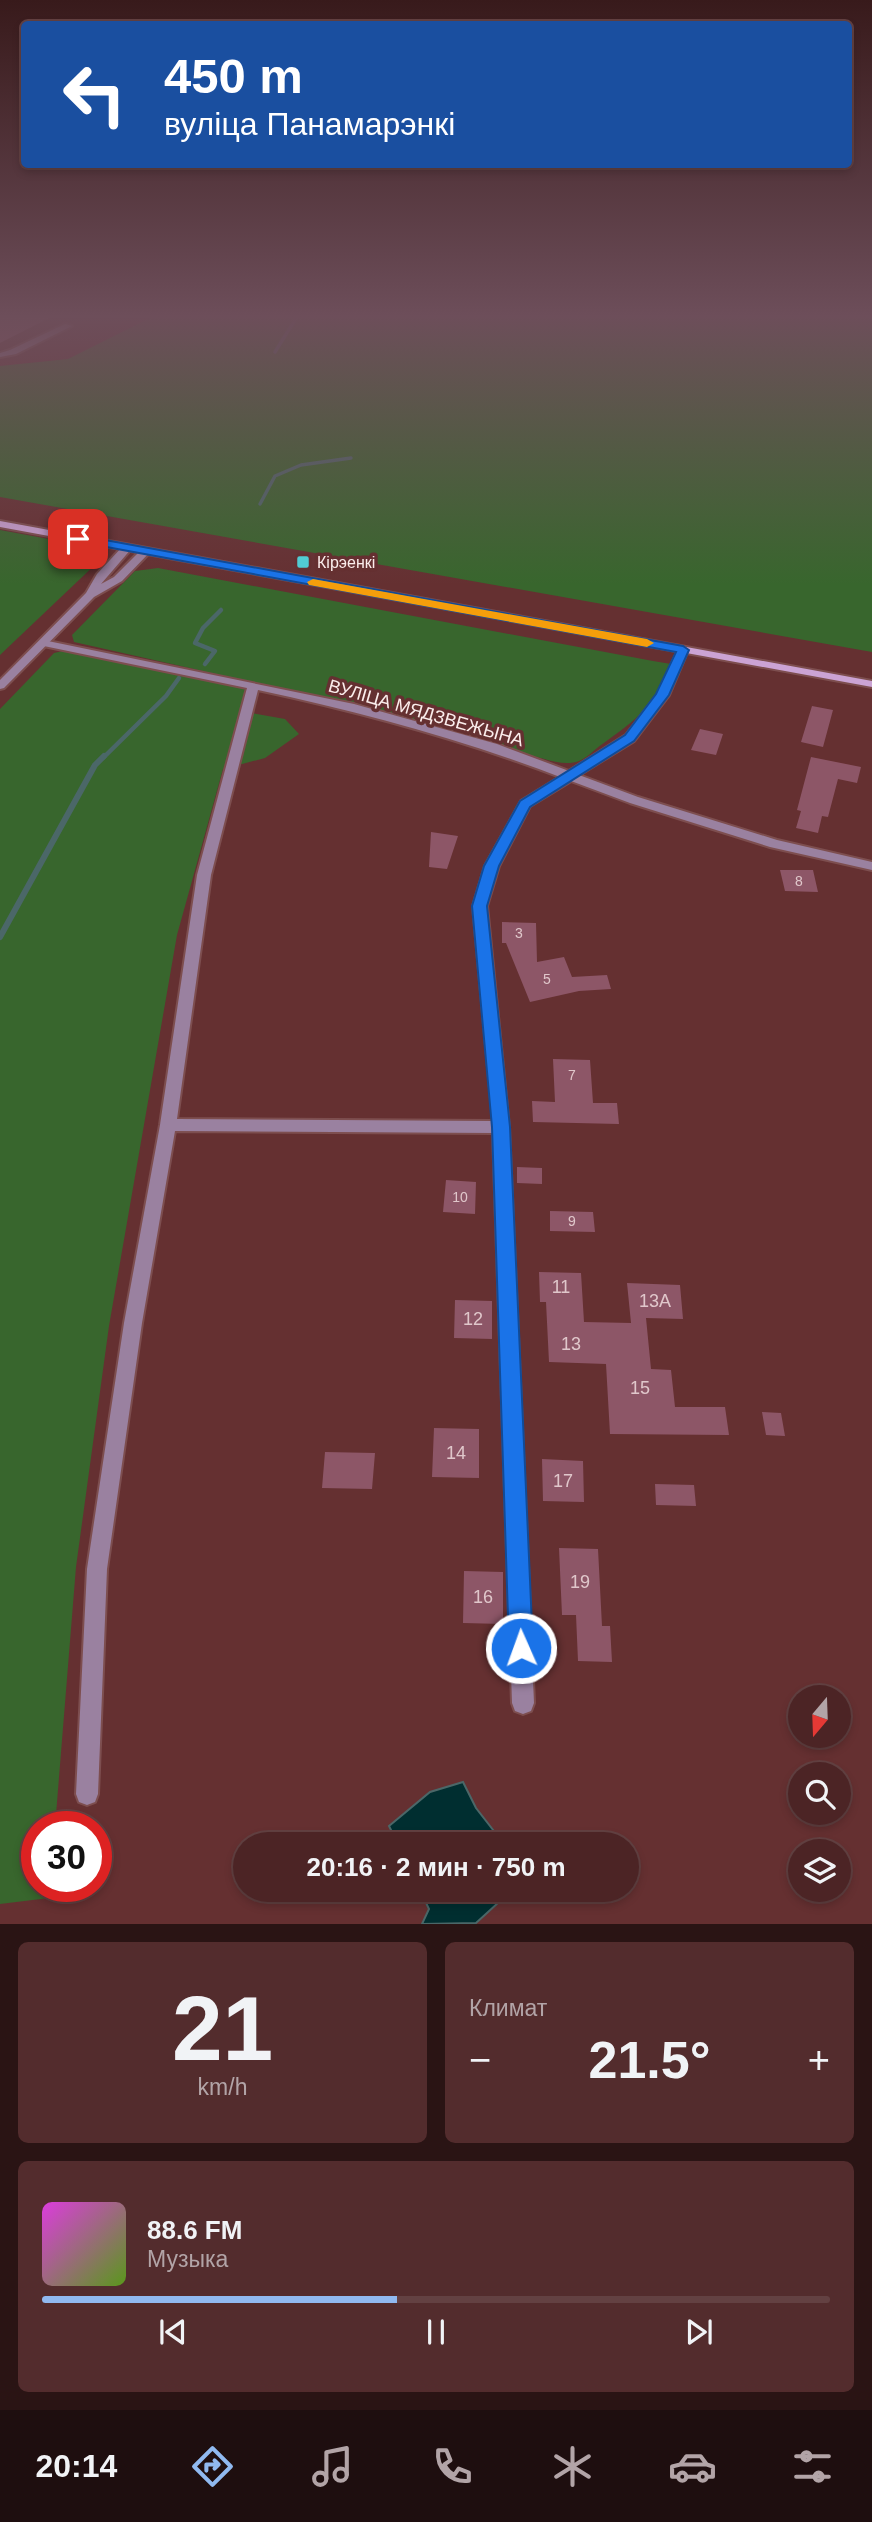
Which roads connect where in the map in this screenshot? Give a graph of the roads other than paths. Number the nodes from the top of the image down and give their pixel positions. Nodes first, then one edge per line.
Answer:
1 (0, 524) edge
2 (127, 548) junction
3 (146, 551) junction
4 (90, 595) junction
5 (43, 643) junction
6 (683, 650) junction
7 (872, 684) edge
8 (0, 686) edge
9 (253, 686) junction
10 (568, 777) junction
11 (872, 866) edge
12 (168, 1125) junction
13 (501, 1127) junction
14 (523, 1703) dead end
15 (87, 1794) dead end

1 - 2 main road
2 - 3 main road
2 - 4 street
3 - 4 street
3 - 6 main road
4 - 5 street
5 - 8 street
5 - 9 street, ВУЛІЦА МЯДЗВЕЖЫНА
6 - 7 main road
6 - 10 street
9 - 10 street, ВУЛІЦА МЯДЗВЕЖЫНА
9 - 12 street
10 - 11 street, ВУЛІЦА МЯДЗВЕЖЫНА
10 - 13 street
12 - 13 street
12 - 15 street
13 - 14 street

